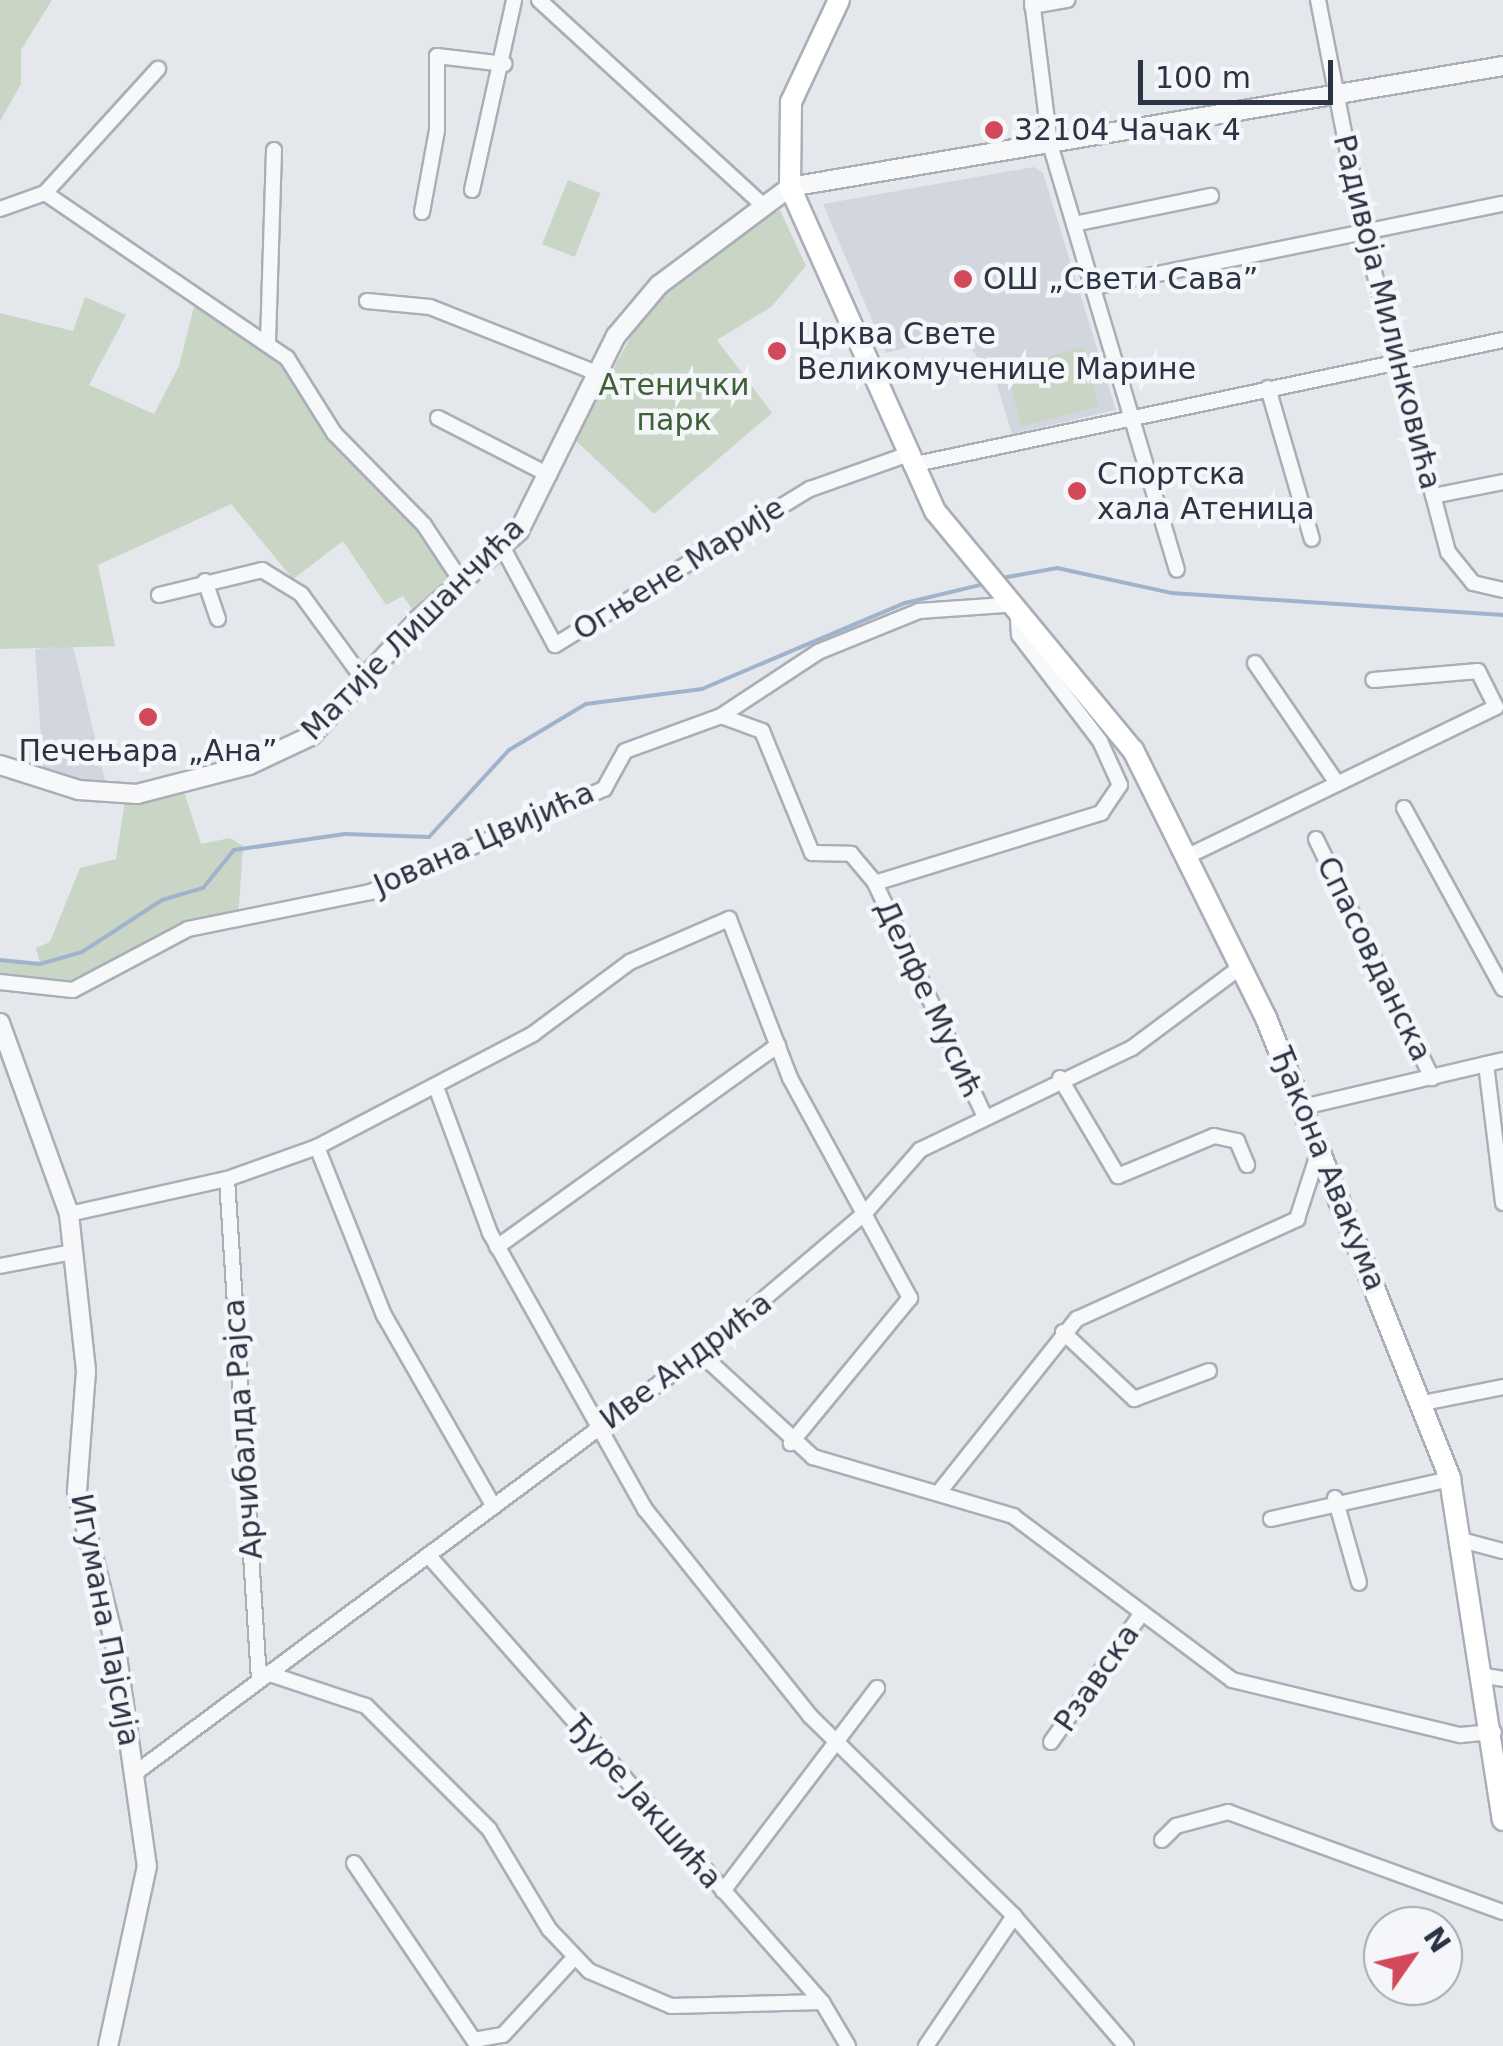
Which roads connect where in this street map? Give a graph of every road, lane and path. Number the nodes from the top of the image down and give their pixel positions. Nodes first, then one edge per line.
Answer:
1 (514, 0) edge
2 (539, 0) edge
3 (838, 0) edge
4 (1067, 0) edge
5 (1318, 0) edge
6 (1032, 3) edge
7 (505, 64) junction
8 (1503, 66) edge
9 (158, 69) dead end
10 (1333, 98) junction
11 (1050, 144) junction
12 (274, 150) dead end
13 (790, 187) junction
14 (472, 190) dead end
15 (46, 193) junction
16 (1211, 196) dead end
17 (1503, 204) edge
18 (762, 205) junction
19 (0, 209) edge
20 (422, 212) dead end
21 (1074, 224) junction
22 (1364, 234) junction
23 (1094, 286) junction
24 (367, 301) dead end
25 (1503, 340) edge
26 (268, 341) junction
27 (1398, 362) junction
28 (596, 373) junction
29 (1268, 388) junction
30 (438, 418) dead end
31 (1132, 418) junction
32 (909, 460) junction
33 (549, 475) junction
34 (1503, 482) edge
35 (1433, 496) junction
36 (1312, 539) dead end
37 (503, 548) junction
38 (1177, 569) dead end
39 (205, 581) junction
40 (463, 584) junction
41 (1503, 590) edge
42 (159, 595) dead end
43 (1008, 608) junction
44 (218, 619) dead end
45 (1255, 664) dead end
46 (364, 680) junction
47 (1374, 680) dead end
48 (721, 716) junction
49 (0, 765) edge
50 (1337, 782) junction
51 (1404, 808) dead end
52 (1316, 839) dead end
53 (1188, 856) junction
54 (875, 883) junction
55 (1242, 966) junction
56 (0, 982) edge
57 (1503, 989) edge
58 (0, 1023) edge
59 (778, 1045) junction
60 (1503, 1060) edge
61 (1486, 1064) junction
62 (1060, 1078) junction
63 (1432, 1078) junction
64 (436, 1087) junction
65 (1302, 1107) junction
66 (984, 1116) junction
67 (317, 1147) junction
68 (1320, 1148) junction
69 (1248, 1165) dead end
70 (226, 1179) junction
71 (1503, 1202) edge
72 (68, 1214) junction
73 (864, 1214) junction
74 (497, 1246) junction
75 (72, 1252) junction
76 (0, 1266) edge
77 (1062, 1332) junction
78 (700, 1352) junction
79 (1209, 1371) dead end
80 (1503, 1388) edge
81 (1423, 1403) junction
82 (596, 1429) junction
83 (791, 1442) junction
84 (1450, 1479) junction
85 (940, 1492) junction
86 (1335, 1498) junction
87 (494, 1507) junction
88 (1271, 1519) dead end
89 (1464, 1541) junction
90 (1503, 1551) edge
91 (428, 1555) junction
92 (1359, 1582) dead end
93 (1142, 1613) junction
94 (263, 1676) junction
95 (1495, 1677) edge
96 (877, 1688) dead end
97 (1494, 1732) junction
98 (1051, 1742) dead end
99 (836, 1743) junction
100 (134, 1774) junction
101 (1502, 1806) edge
102 (1503, 1820) edge
103 (1162, 1840) dead end
104 (354, 1863) dead end
105 (723, 1891) junction
106 (1503, 1912) edge
107 (1014, 1916) junction
108 (572, 1960) junction
109 (822, 2002) junction
110 (108, 2046) edge
111 (848, 2046) edge
112 (926, 2046) edge
113 (1126, 2046) edge

1 - 7 street
2 - 18 street
3 - 13 main road
4 - 6 street
5 - 10 street, Радивоја Милинковића
6 - 11 street
7 - 14 street
7 - 20 street
8 - 10 street
9 - 15 street
10 - 11 street
10 - 22 street, Радивоја Милинковића
11 - 13 street
11 - 21 street
12 - 26 street
13 - 18 street, Матије Лишанчића
13 - 32 main road, Ђакона Авакума
15 - 19 street
15 - 26 street
16 - 21 street
17 - 22 street
18 - 28 street, Матије Лишанчића
21 - 23 street
22 - 23 street
22 - 27 street, Радивоја Милинковића
23 - 31 street
24 - 28 street
25 - 27 street
26 - 40 street
27 - 29 street
27 - 35 street, Радивоја Милинковића
28 - 33 street, Матије Лишанчића
29 - 31 street
29 - 36 street
30 - 33 street
31 - 32 street
31 - 38 street
32 - 37 street, Огњене Марије
32 - 43 main road, Ђакона Авакума
33 - 37 street, Матије Лишанчића
34 - 35 street
35 - 41 street, Радивоја Милинковића
37 - 40 street, Матије Лишанчића
39 - 42 street
39 - 44 street
39 - 46 street
40 - 46 street, Матије Лишанчића
43 - 48 street, Јована Цвијића
43 - 53 main road, Ђакона Авакума
43 - 54 street
45 - 50 street
46 - 49 street, Матије Лишанчића
47 - 50 street
48 - 54 street
48 - 56 street, Јована Цвијића
50 - 53 street
51 - 57 street
52 - 63 street, Спасовданска
53 - 55 main road, Ђакона Авакума
54 - 66 street, Делфе Мусић
55 - 62 street, Иве Андрића
55 - 65 main road, Ђакона Авакума
58 - 72 street, Игумана Пајсија
59 - 64 street
59 - 73 street
59 - 74 street
60 - 61 street
61 - 63 street
61 - 71 street
62 - 66 street, Иве Андрића
62 - 69 street
63 - 65 street
64 - 67 street
64 - 74 street
65 - 68 main road, Ђакона Авакума
66 - 73 street, Иве Андрића
67 - 70 street
67 - 87 street
68 - 77 street
68 - 81 main road, Ђакона Авакума
70 - 72 street
70 - 94 street, Арчибалда Рајса
72 - 75 street, Игумана Пајсија
73 - 78 street, Иве Андрића
73 - 83 street
74 - 82 street
75 - 76 street
75 - 100 street, Игумана Пајсија
77 - 79 street
77 - 85 street
78 - 82 street, Иве Андрића
78 - 83 street
80 - 81 street
81 - 84 main road, Ђакона Авакума
82 - 87 street, Иве Андрића
82 - 99 street
83 - 85 street
84 - 86 street
84 - 89 main road, Ђакона Авакума
85 - 93 street
86 - 88 street
86 - 92 street
87 - 91 street, Иве Андрића
89 - 90 street
89 - 95 main road, Ђакона Авакума
91 - 94 street, Иве Андрића
91 - 105 street, Ђуре Јакшића
93 - 97 street
93 - 98 street, Рзавска
94 - 100 street, Иве Андрића
94 - 108 street
95 - 97 main road, Ђакона Авакума
96 - 99 street
97 - 101 main road, Ђакона Авакума
99 - 105 street
99 - 107 street
100 - 110 street, Игумана Пајсија
101 - 102 main road, Ђакона Авакума
103 - 106 street
104 - 108 street
105 - 109 street, Ђуре Јакшића
107 - 112 street
107 - 113 street
108 - 109 street
109 - 111 street, Ђуре Јакшића

